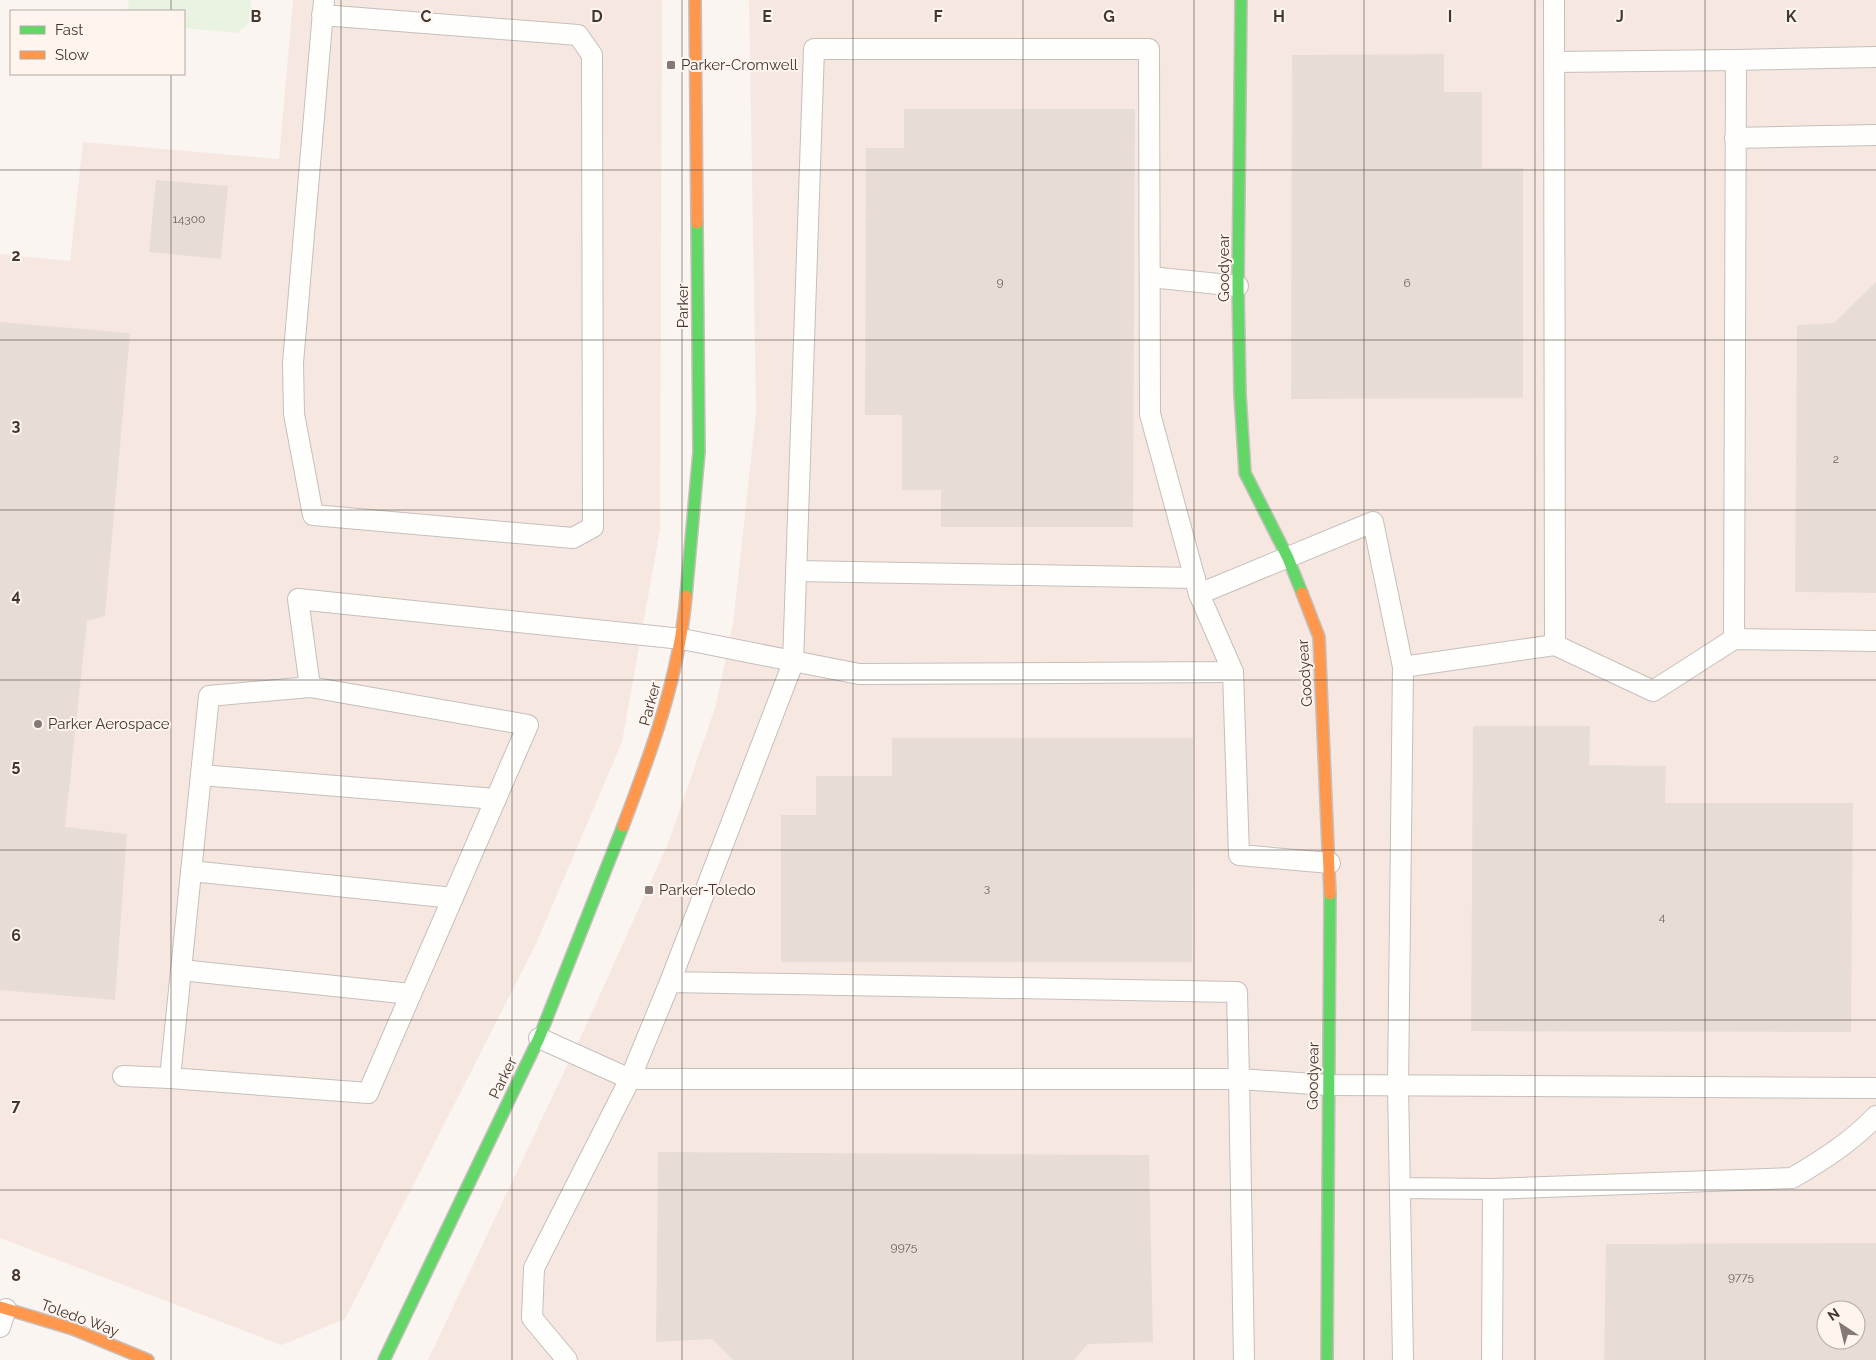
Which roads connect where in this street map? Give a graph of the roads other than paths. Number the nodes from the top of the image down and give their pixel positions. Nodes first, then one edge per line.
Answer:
1 (695, 0) edge
2 (1241, 0) edge
3 (1554, 0) edge
4 (323, 7) edge
5 (1876, 57) edge
6 (1736, 60) junction
7 (1555, 62) junction
8 (1876, 135) edge
9 (1735, 138) junction
10 (1150, 277) junction
11 (1238, 286) junction
12 (1288, 558) junction
13 (796, 571) junction
14 (1197, 586) junction
15 (1734, 638) junction
16 (682, 640) junction
17 (1876, 642) edge
18 (1555, 645) junction
19 (792, 663) junction
20 (1404, 667) junction
21 (1233, 672) junction
22 (310, 687) junction
23 (201, 775) junction
24 (496, 798) junction
25 (1330, 862) junction
26 (191, 871) junction
27 (453, 898) junction
28 (181, 970) junction
29 (670, 982) junction
30 (411, 994) junction
31 (539, 1038) junction
32 (123, 1076) dead end
33 (170, 1078) junction
34 (630, 1078) junction
35 (1239, 1079) junction
36 (1328, 1085) junction
37 (1398, 1086) junction
38 (1876, 1088) edge
39 (1876, 1116) edge
40 (1400, 1188) junction
41 (1493, 1188) junction
42 (2, 1314) edge
43 (148, 1360) edge
44 (384, 1360) edge
45 (567, 1360) edge
46 (1244, 1360) edge
47 (1327, 1360) edge
48 (1403, 1360) edge
49 (1492, 1360) edge

1 - 16 street, Parker
2 - 11 street, Goodyear
3 - 7 lane
4 - 4 lane
5 - 6 lane
6 - 7 lane
6 - 9 lane
7 - 18 lane
8 - 9 lane
9 - 15 lane
10 - 11 lane
10 - 13 lane
10 - 14 lane
11 - 12 street, Goodyear
12 - 14 lane
12 - 20 lane
12 - 25 street, Goodyear
13 - 14 lane
13 - 19 lane
14 - 21 lane
15 - 17 lane
15 - 18 lane
16 - 19 lane
16 - 22 lane
16 - 31 street, Parker
18 - 20 lane
19 - 21 lane
19 - 29 lane
20 - 37 lane
21 - 25 lane
22 - 23 lane
22 - 24 lane
23 - 24 lane
23 - 26 lane
24 - 27 lane
25 - 36 street, Goodyear
26 - 27 lane
26 - 28 lane
27 - 30 lane
28 - 30 lane
28 - 33 lane
29 - 34 lane
29 - 35 lane
30 - 33 lane
31 - 34 lane
31 - 44 street, Parker
32 - 33 lane
34 - 35 lane
34 - 45 lane
35 - 36 lane
35 - 46 lane
36 - 37 lane
36 - 47 street, Goodyear
37 - 38 lane
37 - 40 lane
39 - 41 lane
40 - 41 lane
40 - 48 lane
41 - 49 lane
42 - 43 street, Toledo Way

